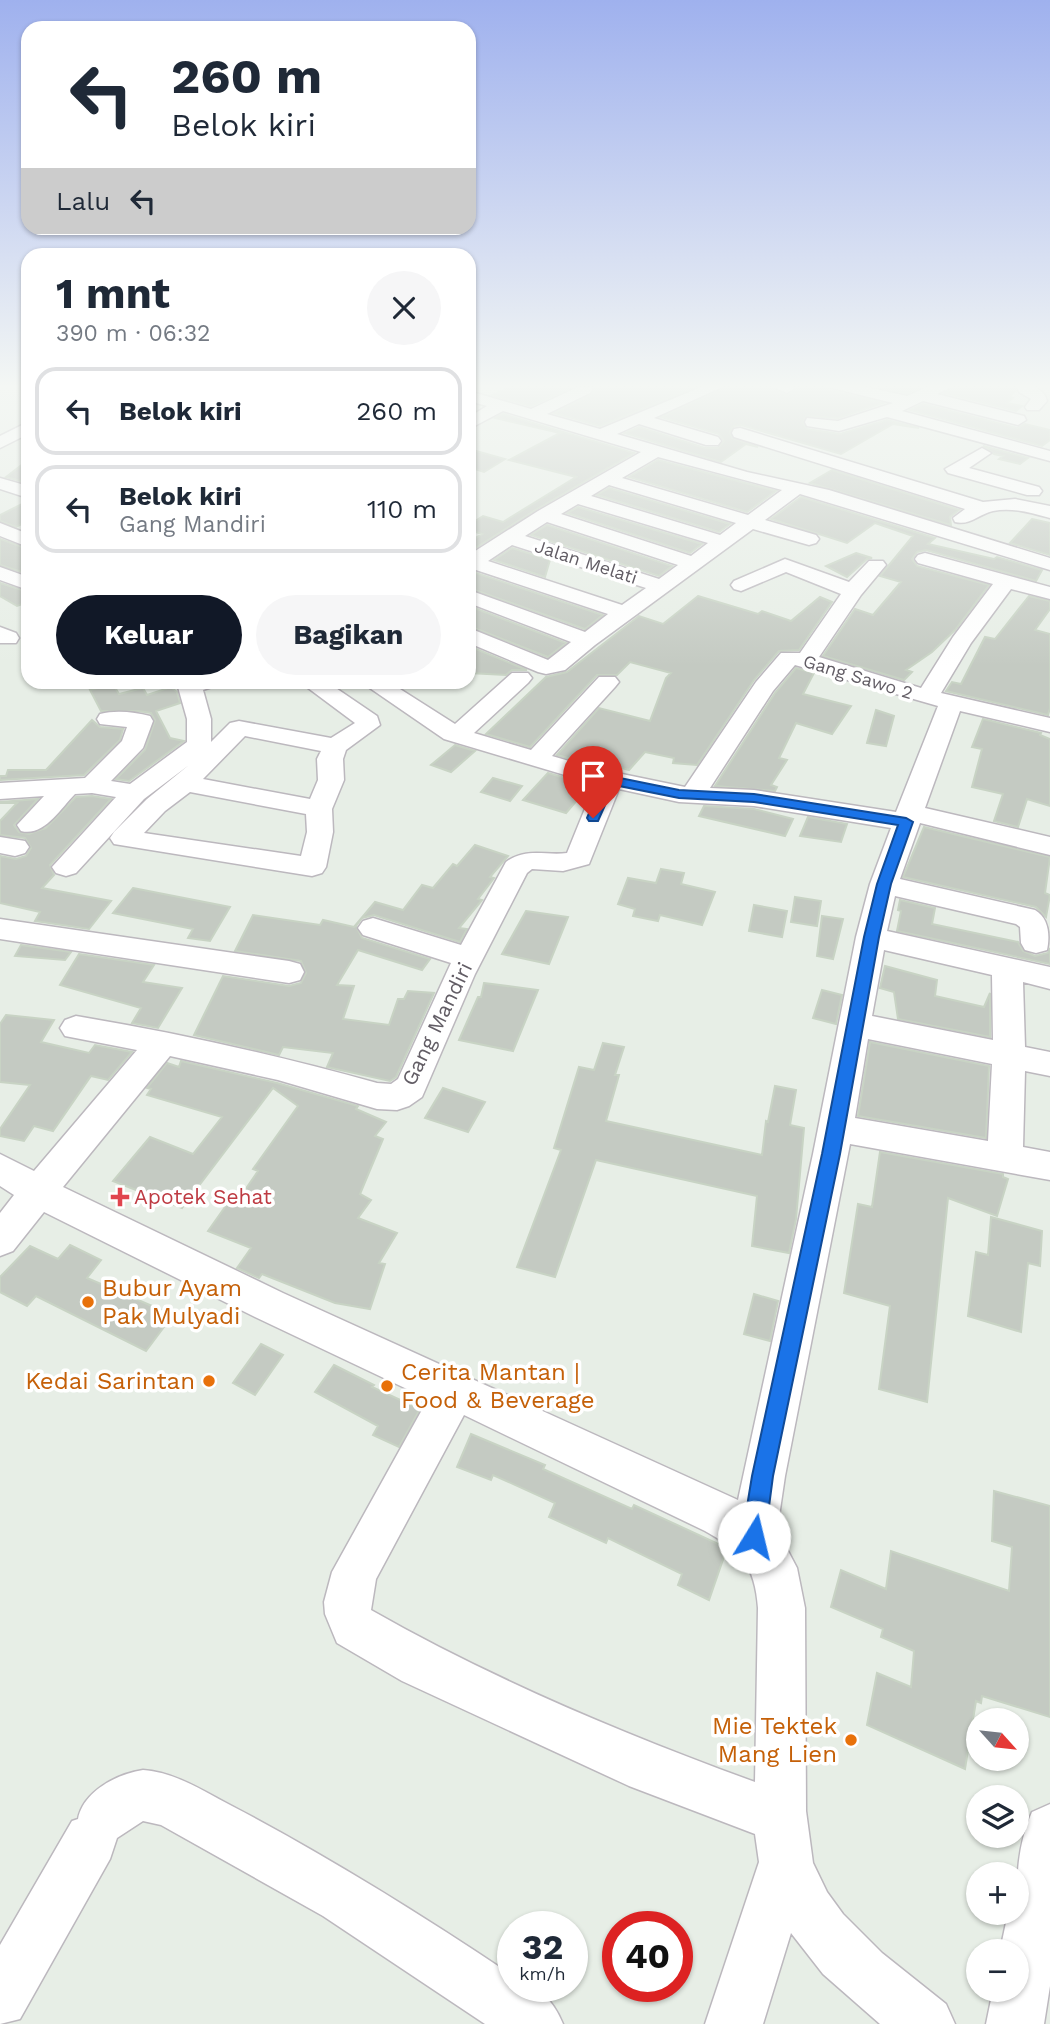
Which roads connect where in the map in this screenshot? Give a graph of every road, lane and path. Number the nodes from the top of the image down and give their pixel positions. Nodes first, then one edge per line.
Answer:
1 (610, 477) edge
2 (663, 477) edge
3 (757, 477) edge
4 (847, 477) edge
5 (885, 477) edge
6 (992, 477) edge
7 (607, 479) junction
8 (0, 483) edge
9 (910, 486) junction
10 (1041, 487) edge
11 (797, 488) junction
12 (21, 489) edge
13 (642, 489) junction
14 (825, 491) dead end
15 (576, 498) junction
16 (778, 503) junction
17 (1015, 503) junction
18 (878, 507) dead end
19 (979, 507) junction
20 (803, 510) dead end
21 (1050, 512) edge
22 (545, 515) junction
23 (752, 522) junction
24 (941, 532) junction
25 (511, 538) junction
26 (809, 539) dead end
27 (724, 542) junction
28 (925, 559) dead end
29 (476, 560) edge
30 (693, 563) junction
31 (1050, 564) edge
32 (476, 565) edge
33 (876, 565) dead end
34 (0, 573) edge
35 (21, 581) edge
36 (1006, 581) junction
37 (741, 585) dead end
38 (661, 586) junction
39 (853, 591) junction
40 (1050, 593) edge
41 (476, 599) edge
42 (625, 612) junction
43 (476, 638) edge
44 (587, 640) junction
45 (806, 660) junction
46 (520, 678) dead end
47 (607, 682) dead end
48 (195, 689) edge
49 (321, 689) edge
50 (382, 689) edge
51 (939, 700) junction
52 (109, 719) dead end
53 (1050, 725) edge
54 (457, 735) junction
55 (335, 746) junction
56 (535, 760) junction
57 (610, 780) junction
58 (185, 783) junction
59 (79, 786) junction
60 (0, 791) edge
61 (135, 793) junction
62 (692, 795) junction
63 (319, 809) junction
64 (908, 817) junction
65 (30, 825) dead end
66 (1050, 846) edge
67 (66, 867) dead end
68 (884, 884) junction
69 (373, 928) dead end
70 (0, 929) edge
71 (871, 937) junction
72 (1036, 943) dead end
73 (468, 958) junction
74 (1007, 968) junction
75 (289, 972) dead end
76 (1050, 978) edge
77 (854, 1024) junction
78 (76, 1028) dead end
79 (163, 1042) junction
80 (1009, 1055) junction
81 (1050, 1064) edge
82 (835, 1128) junction
83 (1005, 1158) junction
84 (1050, 1166) edge
85 (0, 1168) edge
86 (38, 1192) junction
87 (0, 1240) edge
88 (456, 1390) junction
89 (754, 1537) junction
90 (1050, 1830) edge
91 (783, 1840) junction
92 (0, 1999) edge
93 (534, 2024) edge
94 (734, 2024) edge
95 (926, 2024) edge
96 (1014, 2024) edge

1 - 7 street
2 - 13 street
3 - 11 street
4 - 14 street
5 - 9 street
6 - 10 street
7 - 13 street
7 - 15 street
8 - 12 street
9 - 18 street
9 - 19 street
10 - 17 street
11 - 16 street
11 - 24 street
13 - 23 street
15 - 22 street
15 - 27 street
16 - 20 street
16 - 23 street
17 - 19 street
17 - 21 street
19 - 24 street
22 - 25 street
22 - 30 street
23 - 26 street
23 - 27 street
24 - 31 street
25 - 29 street
25 - 38 street, Jalan Melati
27 - 30 street
28 - 36 street
30 - 38 street
32 - 42 street
33 - 39 street
34 - 35 street
36 - 40 street
36 - 51 street
37 - 39 street
38 - 42 street
39 - 45 street
41 - 44 street
42 - 44 street
43 - 44 street
45 - 51 street, Gang Sawo 2
45 - 62 street, Gang Sawo 2
46 - 54 street
47 - 56 street
48 - 61 street
49 - 55 street
50 - 54 street
51 - 53 street, Gang Sawo 2
51 - 64 street
52 - 59 street
54 - 56 street
55 - 58 street
55 - 63 street
56 - 57 street
57 - 62 street
57 - 73 street, Gang Mandiri
58 - 63 street
58 - 63 street
59 - 60 street
59 - 61 street
59 - 65 street
61 - 67 street
62 - 64 street
64 - 66 street
64 - 68 street
68 - 71 street
68 - 72 street
69 - 73 street
70 - 75 street
71 - 74 street
71 - 77 street
73 - 79 street, Gang Mandiri
74 - 76 street
74 - 80 street
77 - 80 street
77 - 82 street
78 - 79 street, Gang Mandiri
79 - 86 street
80 - 81 street
80 - 83 street
82 - 83 street
82 - 89 street
83 - 84 street
85 - 86 street
86 - 87 street
86 - 88 street
88 - 89 street
88 - 91 street
89 - 91 street
90 - 96 street
91 - 94 street
91 - 95 street
92 - 93 street

